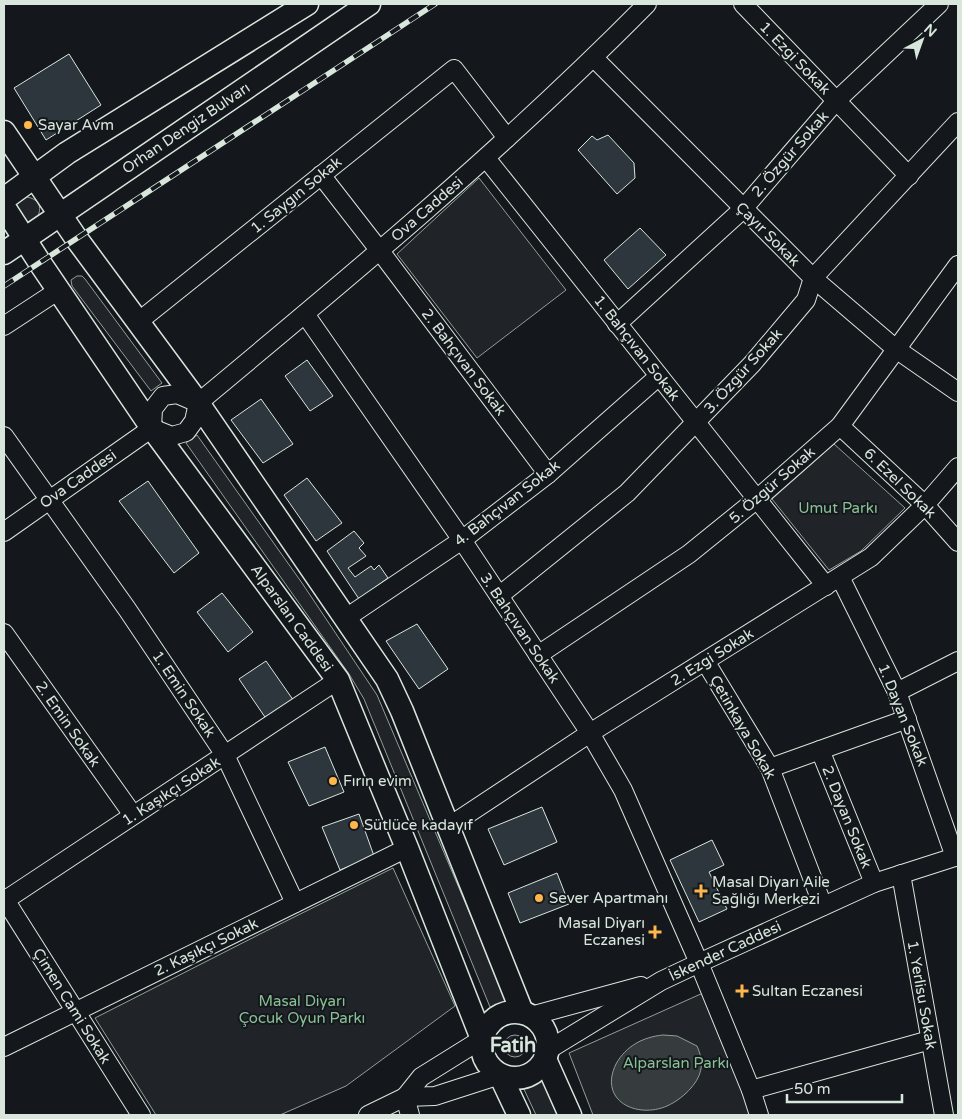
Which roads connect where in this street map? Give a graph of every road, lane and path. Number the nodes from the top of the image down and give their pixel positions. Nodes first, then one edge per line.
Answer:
1 (307, 4) edge
2 (369, 4) edge
3 (647, 4) edge
4 (743, 4) edge
5 (939, 4) edge
6 (594, 58) junction
7 (836, 101) junction
8 (958, 122) edge
9 (4, 132) edge
10 (507, 138) junction
11 (486, 158) junction
12 (321, 175) junction
13 (909, 176) junction
14 (34, 177) junction
15 (4, 198) edge
16 (4, 207) edge
17 (743, 209) junction
18 (60, 215) junction
19 (25, 239) junction
20 (380, 251) junction
21 (4, 253) edge
22 (958, 265) edge
23 (813, 278) junction
24 (59, 290) junction
25 (305, 314) junction
26 (138, 322) junction
27 (617, 324) junction
28 (4, 326) edge
29 (896, 350) junction
30 (659, 376) junction
31 (958, 392) edge
32 (198, 402) junction
33 (696, 423) junction
34 (840, 426) junction
35 (152, 428) junction
36 (4, 436) edge
37 (958, 467) edge
38 (548, 474) junction
39 (49, 498) junction
40 (756, 499) junction
41 (925, 505) junction
42 (4, 532) edge
43 (462, 540) junction
44 (958, 542) edge
45 (833, 582) junction
46 (499, 596) junction
47 (346, 618) junction
48 (4, 633) edge
49 (538, 654) junction
50 (705, 661) junction
51 (958, 661) edge
52 (338, 680) junction
53 (897, 692) junction
54 (907, 719) junction
55 (590, 732) junction
56 (820, 750) junction
57 (225, 755) junction
58 (770, 768) junction
59 (133, 815) junction
60 (448, 827) junction
61 (407, 848) junction
62 (956, 857) edge
63 (901, 874) junction
64 (874, 883) junction
65 (4, 899) edge
66 (295, 903) junction
67 (823, 906) junction
68 (699, 963) junction
69 (660, 981) junction
70 (75, 1011) junction
71 (526, 1014) junction
72 (482, 1038) junction
73 (930, 1040) junction
74 (4, 1047) edge
75 (547, 1054) junction
76 (500, 1075) junction
77 (751, 1090) junction
78 (405, 1098) junction
79 (141, 1115) edge
80 (368, 1115) edge
81 (410, 1115) edge
82 (519, 1115) edge
83 (570, 1115) edge
84 (759, 1115) edge
85 (944, 1115) edge

1 - 14 main road
2 - 18 main road, Orhan Dengiz Bulvarı
3 - 6 street, Ova Caddesi
4 - 7 street, 1. Ezgi Sokak
5 - 7 street, 2. Özgür Sokak
6 - 10 street, Ova Caddesi
6 - 17 street, Çayır Sokak
7 - 13 street, 1. Ezgi Sokak
7 - 17 street, 2. Özgür Sokak
8 - 13 street, 3. Özgür Sokak
9 - 14 main road
10 - 11 street, Ova Caddesi
10 - 12 street, 1. Saygın Sokak
11 - 20 street, Ova Caddesi
11 - 27 street, 1. Bahçıvan Sokak
12 - 20 street, 2. Bahçıvan Sokak
12 - 26 street, 1. Saygın Sokak
13 - 23 street, 3. Özgür Sokak
14 - 15 main road
14 - 18 main road
16 - 19 main road, Alparslan Caddesi
17 - 23 street, Çayır Sokak
17 - 27 street, 2. Özgür Sokak
18 - 19 main road, Orhan Dengiz Bulvarı
18 - 26 main road
19 - 21 main road, Orhan Dengiz Bulvarı
19 - 24 main road, Alparslan Caddesi
20 - 25 street, Ova Caddesi
20 - 38 street, 2. Bahçıvan Sokak
22 - 29 street, 5. Özgür Sokak
23 - 29 street, Çayır Sokak
23 - 33 street, 3. Özgür Sokak
24 - 28 street
24 - 35 main road, Alparslan Caddesi
25 - 32 street, Ova Caddesi
25 - 43 street, 3. Bahçıvan Sokak
26 - 32 main road
27 - 30 street, 1. Bahçıvan Sokak
29 - 31 street, Çayır Sokak
29 - 34 street, 5. Özgür Sokak
30 - 33 street, 1. Bahçıvan Sokak
30 - 38 street, 4. Bahçıvan Sokak
32 - 35 street
32 - 35 street
32 - 47 main road
33 - 40 street, 1. Bahçıvan Sokak
33 - 46 street, 3. Özgür Sokak
34 - 40 street, 5. Özgür Sokak
34 - 41 street, 6. Ezel Sokak
35 - 39 street, Ova Caddesi
35 - 52 main road, Alparslan Caddesi
36 - 39 street, 1. Emin Sokak
37 - 41 street, 2. Ezgi Sokak
38 - 43 street, 4. Bahçıvan Sokak
39 - 42 street, Ova Caddesi
39 - 57 street, 1. Emin Sokak
40 - 45 street, 1. Bahçıvan Sokak
40 - 49 street, 5. Özgür Sokak
41 - 44 street, 6. Ezel Sokak
41 - 45 street, 2. Ezgi Sokak
43 - 46 street, 3. Bahçıvan Sokak
43 - 47 street, 4. Bahçıvan Sokak
45 - 50 street, 2. Ezgi Sokak
45 - 53 street, 1. Dayan Sokak
46 - 49 street, 3. Bahçıvan Sokak
47 - 60 main road
48 - 59 street, 2. Emin Sokak
49 - 55 street, 3. Bahçıvan Sokak
50 - 55 street, 2. Ezgi Sokak
50 - 58 street, Çetinkaya Sokak
51 - 53 street
52 - 57 street, 1. Kaşıkçı Sokak
52 - 61 main road, Alparslan Caddesi
53 - 54 street, 1. Dayan Sokak
54 - 56 street
54 - 62 street, 1. Dayan Sokak
55 - 60 street, 2. Ezgi Sokak
55 - 68 street, 3. Bahçıvan Sokak
56 - 58 street
56 - 64 street, 2. Dayan Sokak
57 - 59 street, 1. Kaşıkçı Sokak
57 - 66 street, 1. Emin Sokak
58 - 67 street, Çetinkaya Sokak
59 - 65 street, 1. Kaşıkçı Sokak
60 - 71 main road
61 - 66 street, 2. Kaşıkçı Sokak
61 - 72 main road, Alparslan Caddesi
62 - 63 street, İskender Caddesi
63 - 64 street, İskender Caddesi
63 - 73 street, 1. Yerlisu Sokak
64 - 67 street, İskender Caddesi
65 - 70 street, Çimen Cami Sokak
66 - 70 street, 2. Kaşıkçı Sokak
67 - 68 street, İskender Caddesi
68 - 69 street, İskender Caddesi
68 - 77 street, 3. Bahçıvan Sokak
69 - 71 street
69 - 75 street
70 - 74 street, 2. Kaşıkçı Sokak
70 - 79 street, Çimen Cami Sokak
71 - 72 main road
71 - 75 main road
72 - 76 main road, Alparslan Caddesi
72 - 78 street
73 - 77 street
73 - 85 street, 1. Yerlisu Sokak
75 - 76 main road
75 - 83 main road
76 - 78 street
76 - 82 main road, Alparslan Caddesi
77 - 84 street, 3. Bahçıvan Sokak
78 - 80 street
78 - 81 street

